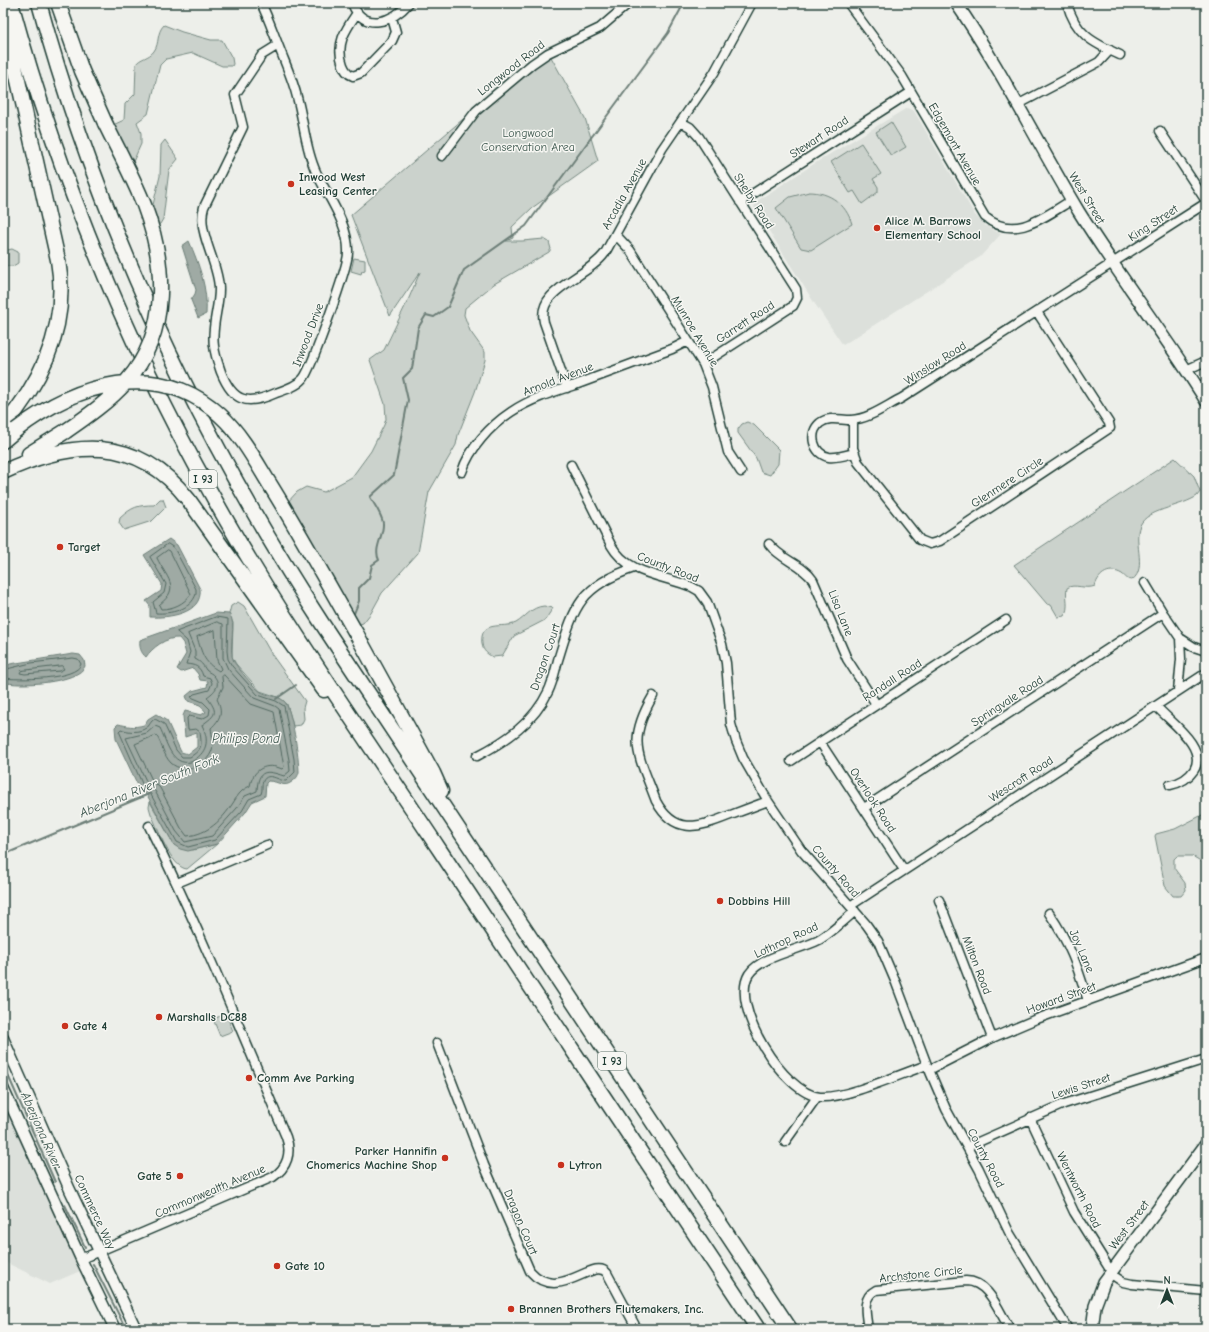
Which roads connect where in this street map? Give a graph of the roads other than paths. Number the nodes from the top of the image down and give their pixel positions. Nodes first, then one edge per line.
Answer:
1 (11, 3) edge
2 (39, 3) edge
3 (58, 3) edge
4 (261, 3) edge
5 (352, 3) edge
6 (409, 3) edge
7 (629, 3) edge
8 (752, 3) edge
9 (848, 3) edge
10 (956, 3) edge
11 (1067, 3) edge
12 (3, 13) edge
13 (357, 13) junction
14 (392, 18) junction
15 (278, 46) junction
16 (1110, 50) junction
17 (1120, 55) dead end
18 (911, 92) junction
19 (1017, 105) junction
20 (681, 122) junction
21 (1160, 131) dead end
22 (442, 156) dead end
23 (1072, 200) junction
24 (740, 202) junction
25 (1206, 202) edge
26 (616, 235) junction
27 (1112, 264) junction
28 (797, 298) joint
29 (1037, 312) junction
30 (688, 341) junction
31 (1206, 360) edge
32 (703, 364) junction
33 (1186, 370) junction
34 (566, 388) junction
35 (1206, 401) edge
36 (853, 420) junction
37 (10, 429) edge
38 (3, 441) edge
39 (854, 453) junction
40 (571, 465) dead end
41 (3, 472) edge
42 (462, 472) dead end
43 (741, 472) dead end
44 (769, 544) dead end
45 (634, 568) junction
46 (1145, 583) dead end
47 (1163, 613) junction
48 (1006, 620) dead end
49 (1180, 638) junction
50 (1206, 651) edge
51 (1206, 673) edge
52 (1178, 691) junction
53 (653, 696) dead end
54 (876, 704) junction
55 (1156, 706) junction
56 (357, 725) junction
57 (820, 742) junction
58 (477, 756) dead end
59 (791, 761) dead end
60 (1170, 785) dead end
61 (768, 801) junction
62 (864, 808) junction
63 (149, 826) dead end
64 (458, 828) junction
65 (267, 845) dead end
66 (904, 870) junction
67 (177, 883) junction
68 (939, 900) dead end
69 (852, 909) junction
70 (1049, 913) dead end
71 (1206, 958) edge
72 (1088, 1001) junction
73 (3, 1038) edge
74 (992, 1038) junction
75 (437, 1043) dead end
76 (1206, 1059) edge
77 (928, 1068) junction
78 (3, 1088) edge
79 (817, 1097) junction
80 (1030, 1118) junction
81 (785, 1142) dead end
82 (1206, 1144) edge
83 (967, 1147) junction
84 (99, 1251) junction
85 (81, 1259) junction
86 (1111, 1272) junction
87 (1206, 1291) edge
88 (115, 1329) edge
89 (136, 1329) edge
90 (637, 1329) edge
91 (758, 1329) edge
92 (790, 1329) edge
93 (868, 1329) edge
94 (1010, 1329) edge
95 (1068, 1329) edge
96 (1090, 1329) edge

1 - 56 highway, I 93
2 - 64 highway, I 93
3 - 41 highway, bridge
4 - 15 street, Inwood Drive
5 - 13 street
6 - 14 street
7 - 22 street, Longwood Road
8 - 20 street, Arcadia Avenue
9 - 18 street, Edgemont Avenue
10 - 19 main road, West Street
11 - 16 street
12 - 37 highway
13 - 14 street
13 - 14 street
15 - 15 street, Inwood Drive
16 - 17 street
16 - 19 street
18 - 23 street, Edgemont Avenue
18 - 24 street, Stewart Road
19 - 23 main road, West Street
20 - 24 street, Shelby Road
20 - 26 street, Arcadia Avenue
21 - 25 street
23 - 27 main road, West Street
24 - 28 street, Shelby Road
25 - 27 street, King Street
26 - 30 street, Munroe Avenue
26 - 34 street, Arcadia Avenue
27 - 29 street, Winslow Road
27 - 33 main road, West Street
28 - 32 street, Garrett Road
29 - 36 street, Winslow Road
29 - 39 street, Glenmere Circle
30 - 32 street, Munroe Avenue
30 - 34 street, Arnold Avenue
31 - 33 street
32 - 43 street, Munroe Avenue
33 - 35 main road, West Street
34 - 42 street, Arnold Avenue
36 - 39 street, Glenmere Circle
36 - 39 street, Winslow Road
37 - 38 highway
37 - 64 highway, bridge
40 - 45 street, County Road
41 - 56 highway
44 - 54 street, Lisa Lane
45 - 58 street, Dragon Court
45 - 61 street, County Road
46 - 47 street
47 - 49 street
47 - 62 street, Springvale Road
48 - 54 street, Randall Road
49 - 50 street
49 - 52 street
51 - 52 street, Wescroft Road
52 - 55 street, Wescroft Road
53 - 61 street
54 - 57 street, Randall Road
55 - 60 street
55 - 66 street, Wescroft Road
56 - 91 highway, I 93
57 - 59 street, Randall Road
57 - 62 street, Overlook Road
61 - 69 street, County Road
62 - 66 street, Overlook Road
63 - 67 street, Commonwealth Avenue
64 - 92 highway, I 93
65 - 67 street
66 - 69 street, Wescroft Road
67 - 84 street, Commonwealth Avenue
68 - 74 street, Milton Road
69 - 77 street, County Road
69 - 79 street, Lothrop Road
70 - 72 street, Joy Lane
71 - 72 street, Howard Street
72 - 74 street, Howard Street
73 - 84 street, Commerce Way
74 - 77 street, Howard Street
75 - 90 street, Dragon Court
76 - 80 street, Lewis Street
77 - 79 street
77 - 83 street, County Road
78 - 85 street
79 - 81 street
80 - 83 street, Lewis Street
80 - 86 street, Wentworth Road
82 - 86 main road, West Street
83 - 95 street, County Road
84 - 85 street, Commonwealth Avenue
84 - 89 street, Commerce Way
85 - 88 street
86 - 87 street
86 - 96 main road, West Street
93 - 94 street, Archstone Circle

